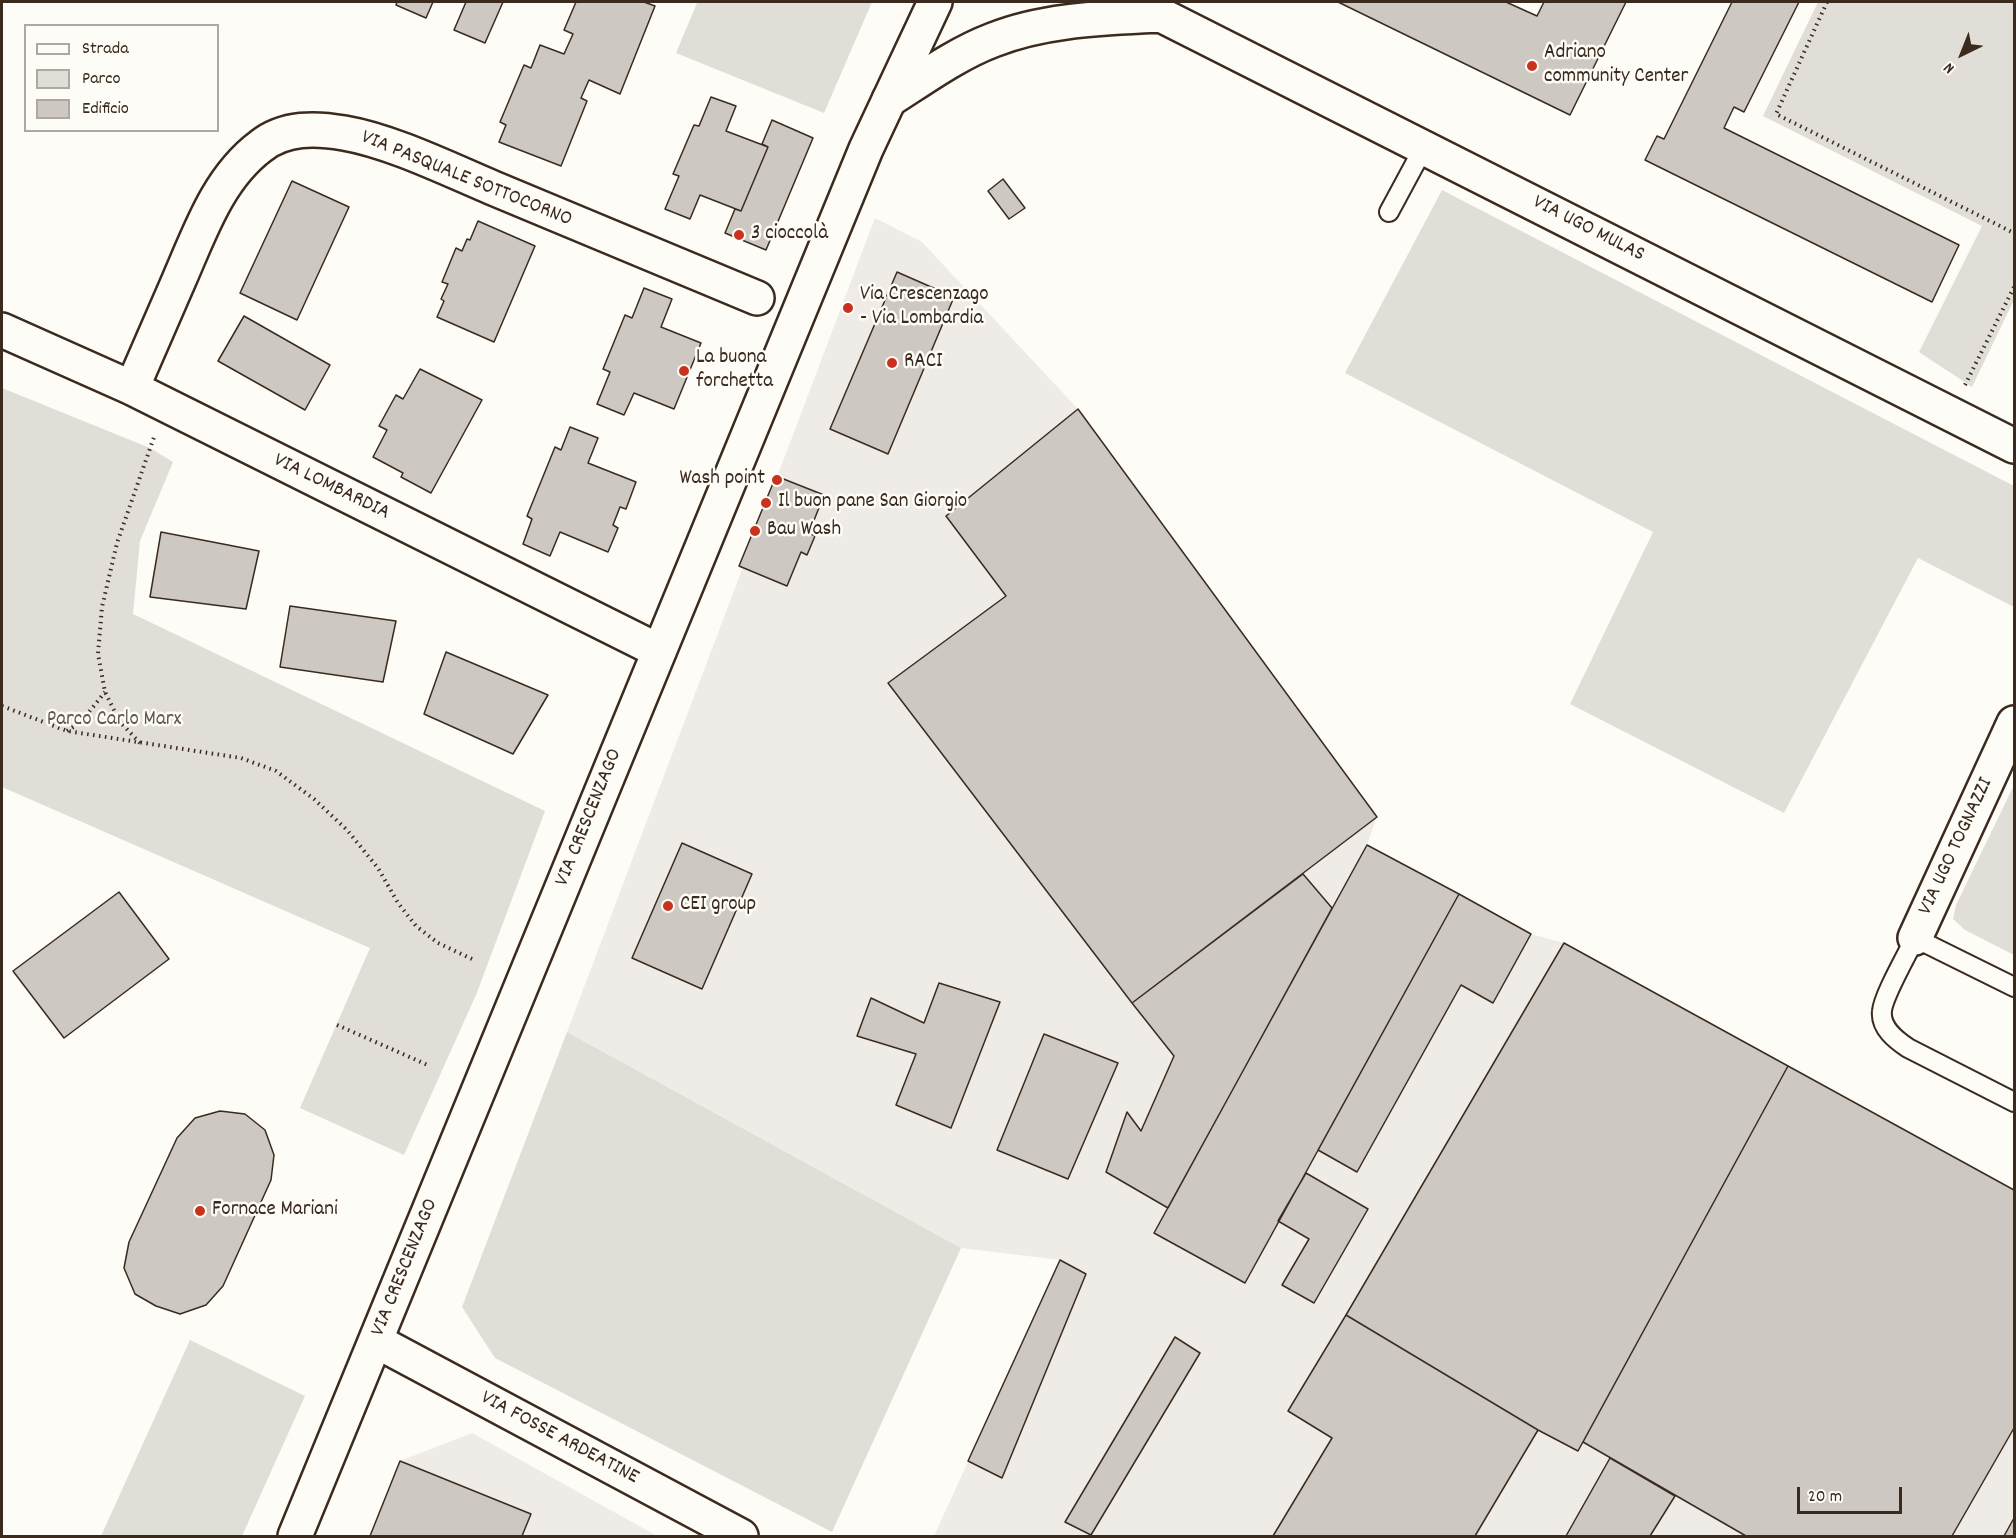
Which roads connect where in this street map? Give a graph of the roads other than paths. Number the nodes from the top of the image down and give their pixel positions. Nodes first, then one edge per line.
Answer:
1 (935, 2) edge
2 (1152, 8) edge
3 (889, 100) junction
4 (1424, 147) junction
5 (1389, 212) dead end
6 (758, 298) dead end
7 (2, 330) edge
8 (132, 388) junction
9 (2014, 446) edge
10 (659, 651) junction
11 (2014, 723) edge
12 (1915, 938) junction
13 (2014, 987) edge
14 (2014, 1102) edge
15 (376, 1341) junction
16 (295, 1536) edge
17 (741, 1536) edge

1 - 3 street, VIA CRESCENZAGO
2 - 3 street, VIA UGO MULAS
2 - 4 street, VIA UGO MULAS
3 - 10 street, VIA CRESCENZAGO
4 - 5 lane
4 - 9 street, VIA UGO MULAS
6 - 8 street, VIA PASQUALE SOTTOCORNO
7 - 8 street, VIA LOMBARDIA
8 - 10 street, VIA LOMBARDIA
10 - 15 street, VIA CRESCENZAGO
11 - 12 street, VIA UGO TOGNAZZI
12 - 13 lane, VIA UGO TOGNAZZI
12 - 14 lane, VIA UGO TOGNAZZI
15 - 16 street, VIA CRESCENZAGO
15 - 17 street, VIA FOSSE ARDEATINE

